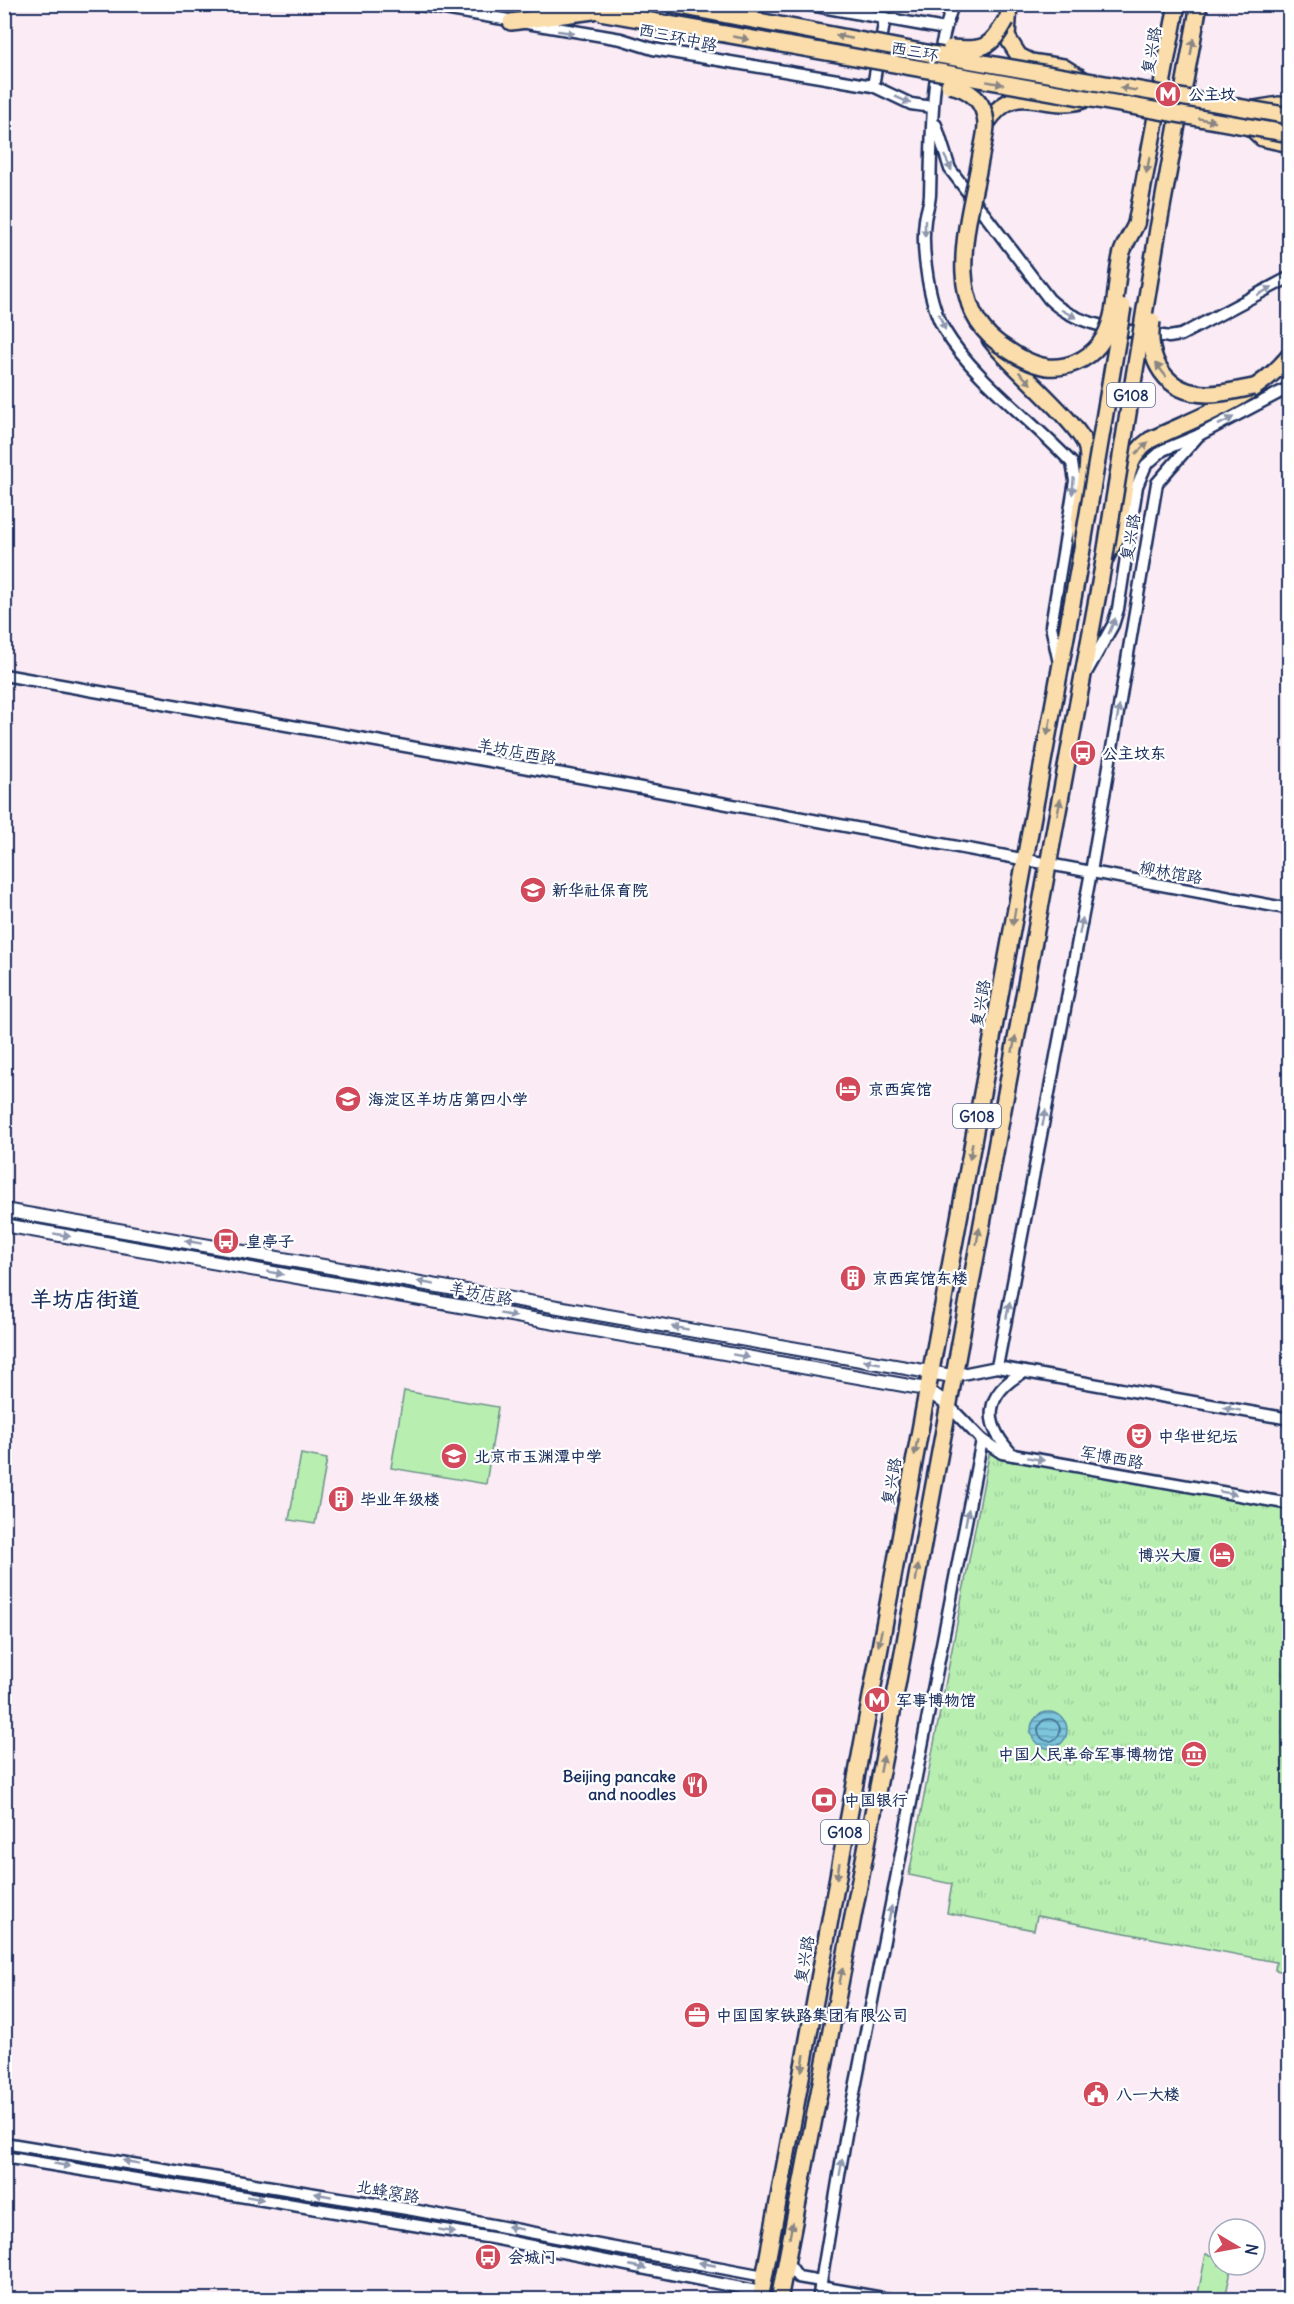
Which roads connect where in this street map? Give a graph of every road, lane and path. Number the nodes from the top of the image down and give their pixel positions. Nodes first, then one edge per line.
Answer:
1 (415, 4) edge
2 (534, 4) edge
3 (669, 4) edge
4 (805, 4) edge
5 (954, 4) edge
6 (958, 4) edge
7 (1009, 4) edge
8 (1177, 4) edge
9 (1199, 4) edge
10 (597, 12) junction
11 (885, 18) junction
12 (1006, 20) junction
13 (511, 22) junction
14 (945, 29) junction
15 (932, 54) junction
16 (927, 72) junction
17 (1087, 81) junction
18 (873, 86) junction
19 (1086, 99) junction
20 (932, 107) junction
21 (1290, 107) edge
22 (1251, 110) junction
23 (1290, 116) edge
24 (986, 124) junction
25 (1250, 128) junction
26 (1290, 134) edge
27 (1290, 144) edge
28 (1136, 224) junction
29 (1158, 229) junction
30 (1290, 278) edge
31 (986, 334) junction
32 (1290, 355) edge
33 (1253, 387) junction
34 (1290, 387) edge
35 (1199, 435) junction
36 (1081, 555) junction
37 (1104, 561) junction
38 (1060, 669) junction
39 (4, 675) edge
40 (1083, 678) junction
41 (1024, 860) junction
42 (1047, 865) junction
43 (1091, 872) junction
44 (1290, 909) edge
45 (4, 1210) edge
46 (4, 1225) edge
47 (997, 1367) junction
48 (930, 1372) junction
49 (1024, 1372) junction
50 (952, 1376) junction
51 (926, 1389) junction
52 (947, 1404) junction
53 (1290, 1419) edge
54 (982, 1440) junction
55 (1013, 1455) junction
56 (1290, 1504) edge
57 (4, 2143) edge
58 (4, 2157) edge
59 (790, 2266) dead end
60 (743, 2271) junction
61 (764, 2276) junction
62 (820, 2284) junction
63 (739, 2286) junction
64 (780, 2295) edge
65 (760, 2296) edge
66 (818, 2300) edge
67 (894, 2300) edge

1 - 13 street, 西三环中路
2 - 10 highway, 西三环
15 -> 3 highway, 西三环, bridge
4 - 11 street
5 - 14 street, 复兴路
6 - 14 street
7 - 12 highway
8 -> 28 highway, 复兴路 / G108
29 -> 9 highway, 复兴路 / G108
10 - 13 highway
10 -> 16 highway, 西三环, bridge
11 - 14 street
11 - 18 street
12 - 15 highway, bridge
12 - 17 highway, bridge
13 -> 18 street, 西三环中路
14 - 20 street, 复兴路
15 - 17 highway, 西三环, bridge
16 -> 19 highway, 西三环, bridge
16 - 24 highway, bridge
22 -> 17 highway, 西三环, bridge
18 -> 20 street, 西三环中路
19 - 24 highway
19 -> 25 highway, 西三环, bridge
20 -> 30 street
20 -> 38 street, 复兴路
21 - 22 highway, bridge
22 - 23 highway, 西三环, bridge
24 - 31 highway, bridge
25 - 26 highway, 西三环, bridge
25 - 27 highway
28 - 31 highway, bridge
28 - 36 highway, 复兴路 / G108, bridge
33 -> 29 highway, bridge
29 - 37 highway, 复兴路 / G108, bridge
31 -> 36 highway, bridge
32 - 33 highway
37 -> 33 highway, bridge
35 -> 34 street, 复兴路
40 -> 35 street, 复兴路
43 -> 35 street, 复兴路
36 - 38 highway, 复兴路 / G108
37 - 40 highway, 复兴路 / G108
38 -> 41 highway, 复兴路 / G108
39 - 41 street, 羊坊店西路
42 -> 40 highway, 复兴路 / G108
41 - 42 street, 羊坊店西路
41 -> 48 highway, 复兴路 / G108
42 - 43 street, 柳林馆路
50 -> 42 highway, 复兴路 / G108
43 - 44 street, 柳林馆路
47 -> 43 street, 复兴路
48 -> 45 main road, 羊坊店路
46 -> 51 main road, 羊坊店路
47 - 49 street
47 - 50 street
48 - 50 main road, 羊坊店路
48 - 51 highway, 复兴路 / G108
53 -> 49 street
49 - 55 street
50 - 52 highway, 复兴路 / G108
51 - 52 main road, 羊坊店路
51 -> 61 highway, 复兴路 / G108
52 - 54 street, 军博西路
64 -> 52 highway, 复兴路 / G108
54 - 55 street, 军博西路
62 -> 54 street
55 -> 56 street, 军博西路
60 -> 57 street, 北蜂窝路
58 -> 63 street, 北蜂窝路
59 - 62 street
60 - 61 street, 北蜂窝路
60 - 63 street
61 - 65 highway, 复兴路 / G108
62 - 66 street
62 - 67 street
63 - 65 street, 北蜂窝路

